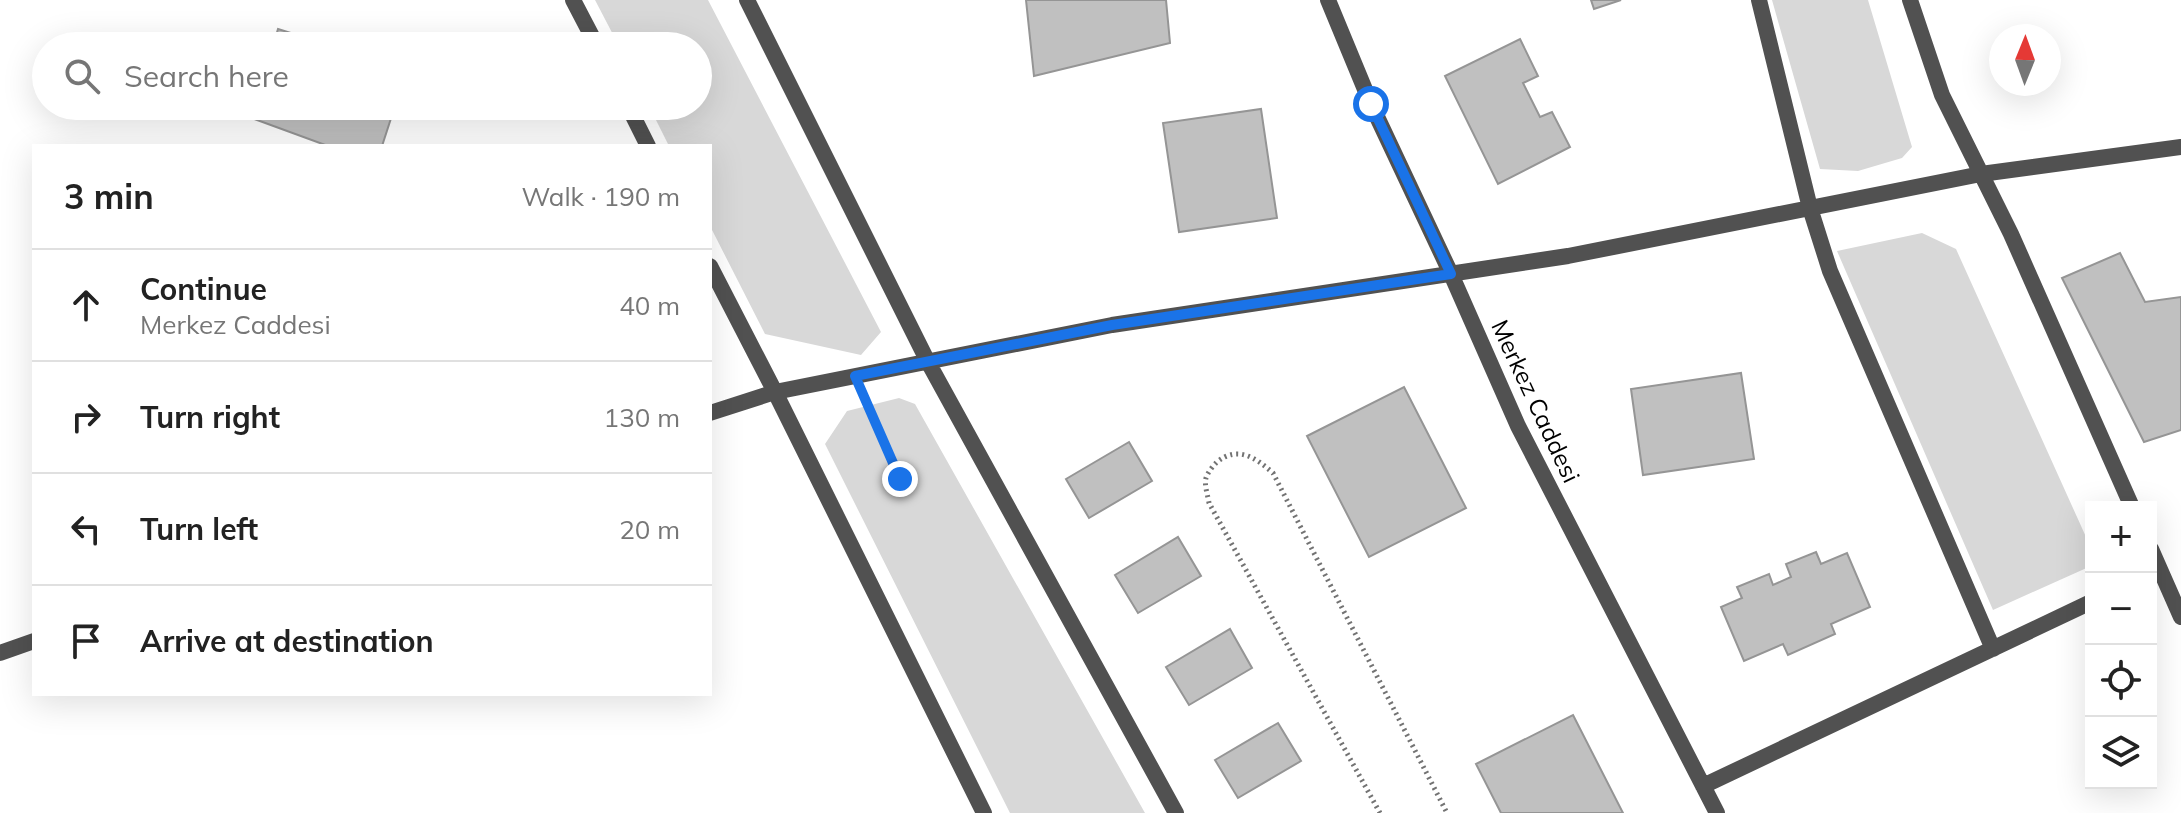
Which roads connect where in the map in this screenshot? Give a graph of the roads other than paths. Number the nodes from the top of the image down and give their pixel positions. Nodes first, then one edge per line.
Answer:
1 (573, 0) edge
2 (747, 0) edge
3 (1328, 0) edge
4 (1759, 0) edge
5 (1910, 0) edge
6 (590, 32) edge
7 (635, 120) edge
8 (647, 144) edge
9 (2181, 147) edge
10 (1981, 174) junction
11 (1810, 208) junction
12 (712, 270) edge
13 (1451, 274) junction
14 (928, 362) junction
15 (775, 392) junction
16 (712, 412) edge
17 (2129, 501) edge
18 (2157, 573) edge
19 (2085, 605) edge
20 (2181, 617) edge
21 (32, 642) edge
22 (1993, 649) junction
23 (0, 653) edge
24 (1703, 786) junction
25 (984, 813) edge
26 (1176, 813) edge
27 (1717, 813) edge

1 - 6 street
2 - 14 street
3 - 13 street, Merkez Caddesi
4 - 11 street
5 - 10 street
7 - 8 street
9 - 10 street
10 - 11 street
10 - 17 street
11 - 13 street
11 - 22 street
12 - 15 street
13 - 14 street
13 - 24 street, Merkez Caddesi
14 - 15 street
14 - 26 street
15 - 16 street
15 - 25 street
18 - 20 street
19 - 22 street
21 - 23 street
22 - 24 street
24 - 27 street, Merkez Caddesi

